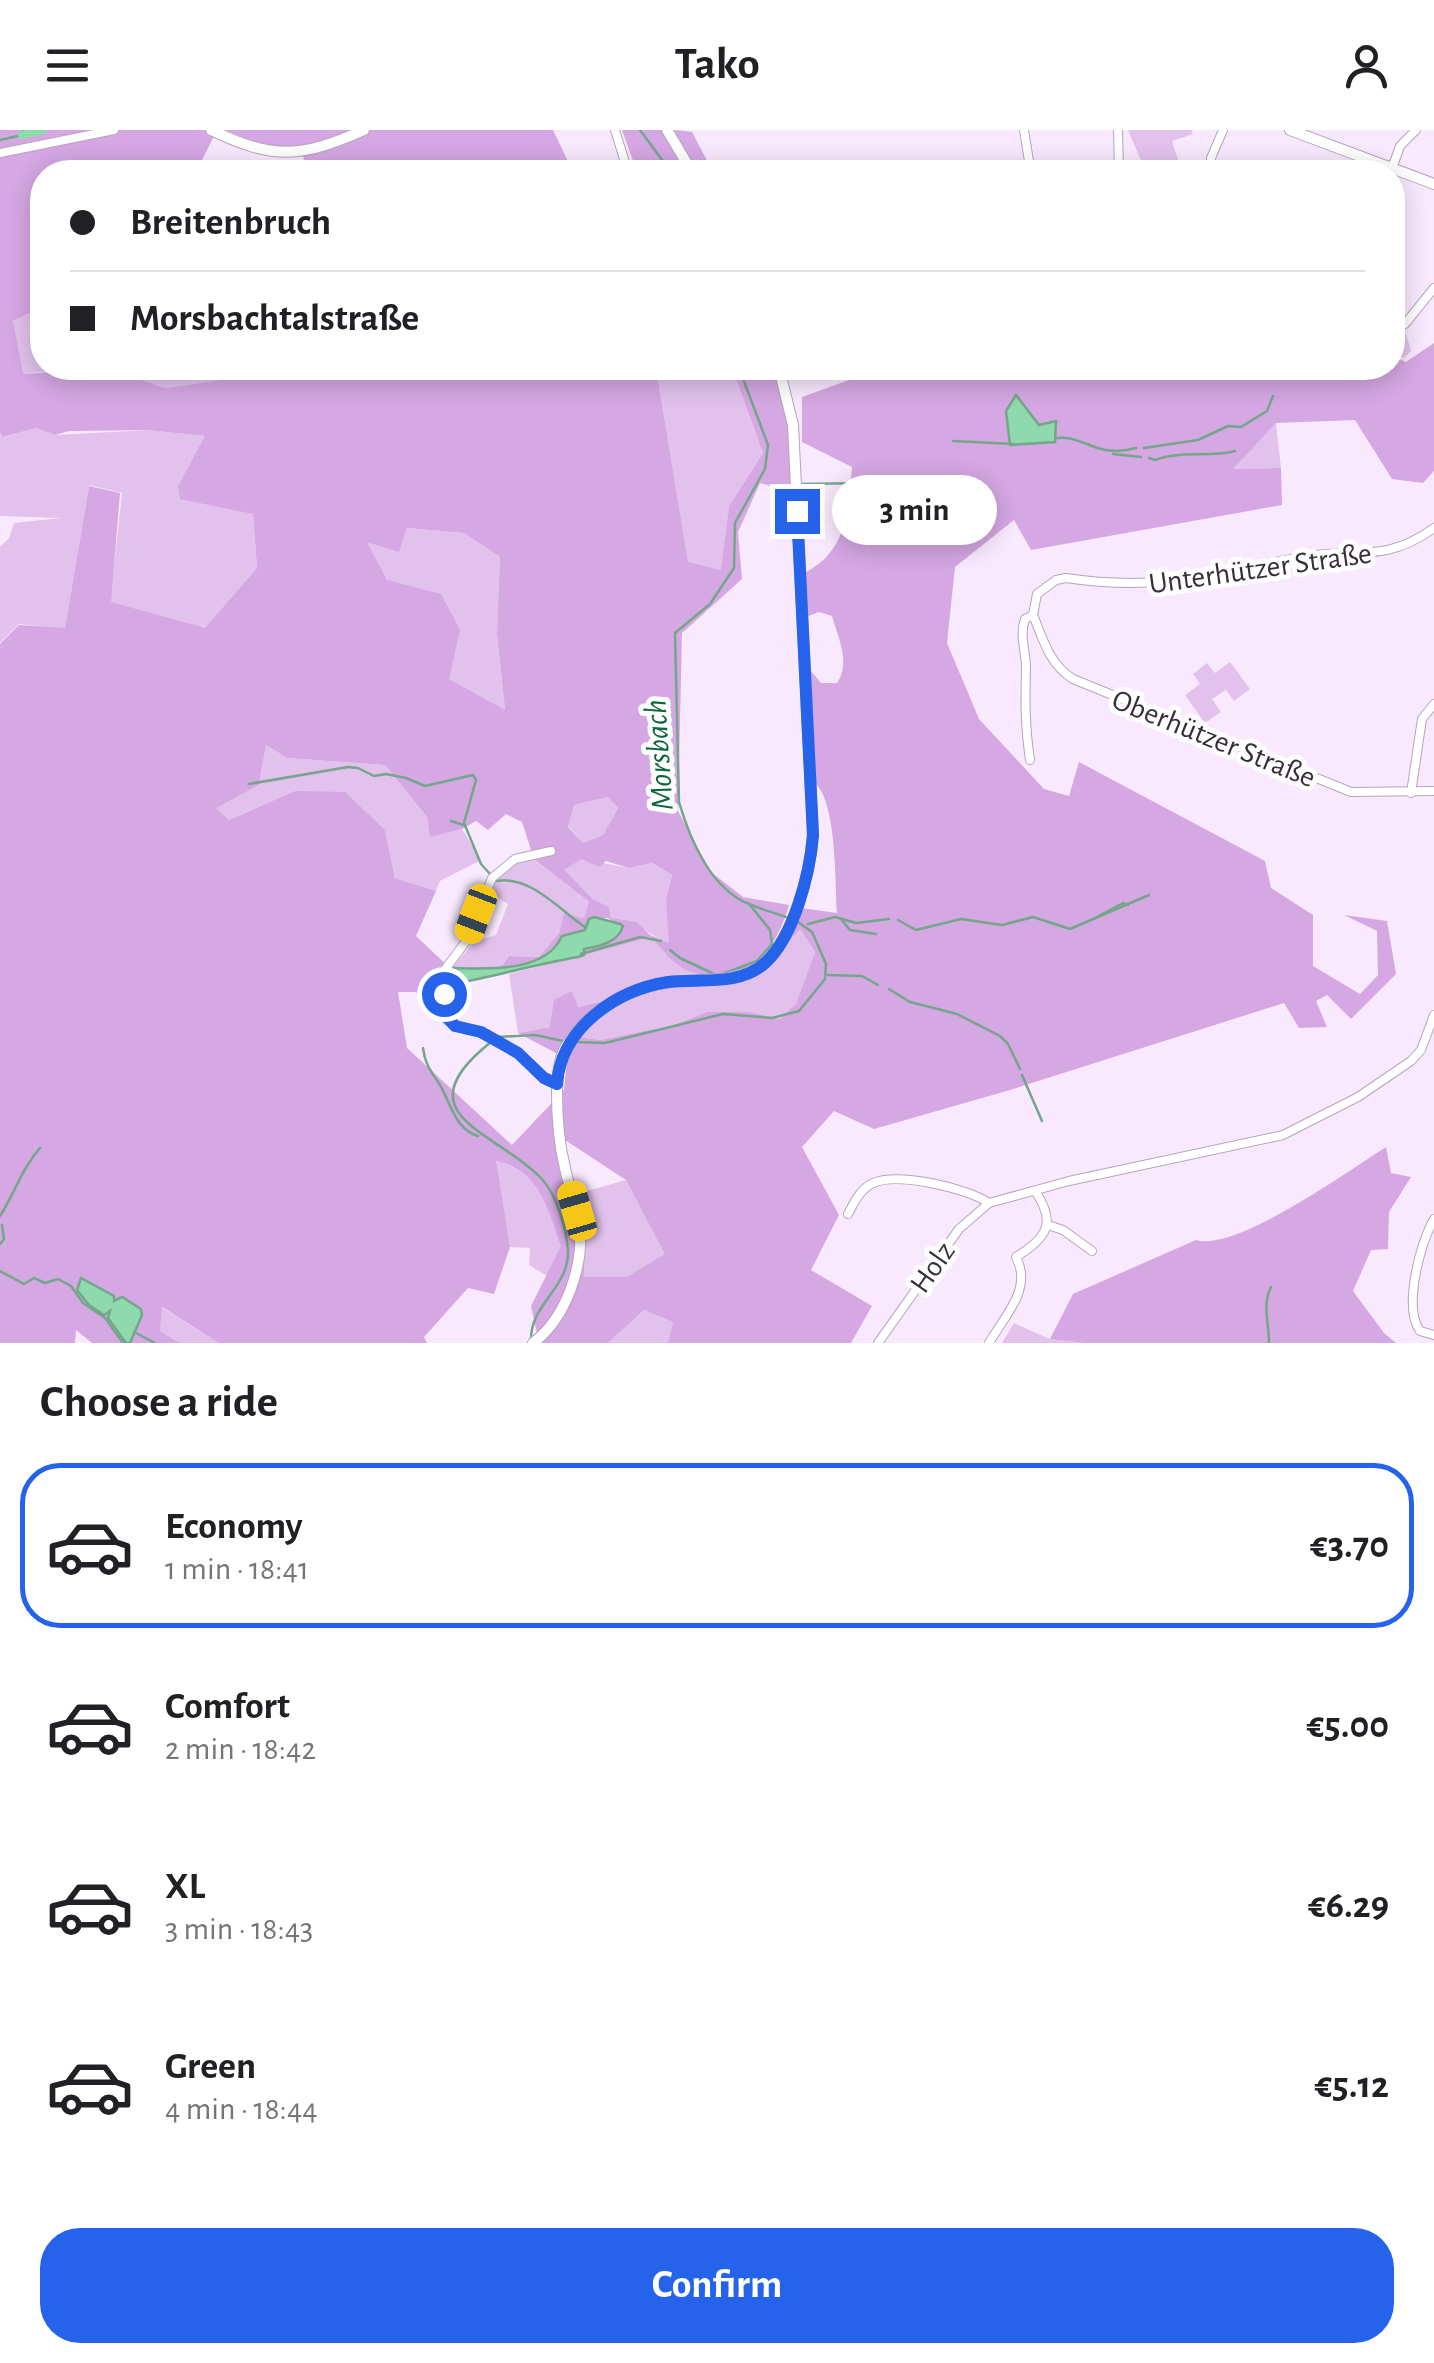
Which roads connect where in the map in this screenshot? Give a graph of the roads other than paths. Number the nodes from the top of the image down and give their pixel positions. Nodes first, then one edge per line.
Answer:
1 (114, 130) edge
2 (211, 130) edge
3 (364, 130) edge
4 (615, 130) edge
5 (667, 130) edge
6 (1024, 130) edge
7 (1223, 130) edge
8 (1290, 130) edge
9 (1416, 130) edge
10 (1118, 132) edge
11 (0, 153) edge
12 (624, 160) edge
13 (685, 160) edge
14 (1028, 160) edge
15 (1119, 160) edge
16 (1211, 160) edge
17 (1363, 160) edge
18 (1392, 160) edge
19 (1405, 175) edge
20 (1434, 184) edge
21 (1434, 288) edge
22 (1406, 324) dead end
23 (782, 380) edge
24 (1434, 528) edge
25 (1032, 615) junction
26 (1434, 704) edge
27 (1030, 760) dead end
28 (1434, 792) edge
29 (1411, 793) junction
30 (551, 851) dead end
31 (1434, 1015) edge
32 (1434, 1049) edge
33 (1420, 1050) junction
34 (557, 1084) junction
35 (1035, 1191) junction
36 (989, 1203) junction
37 (848, 1214) dead end
38 (1434, 1220) edge
39 (1048, 1225) junction
40 (1092, 1252) dead end
41 (1434, 1336) edge
42 (877, 1341) edge
43 (535, 1342) edge
44 (989, 1343) edge

1 - 11 street
2 - 3 main road
4 - 12 street
5 - 13 main road
6 - 14 street
7 - 16 street
8 - 17 main road
9 - 18 street
10 - 15 street
19 - 20 main road
21 - 22 street
23 - 34 main road
24 - 25 street, Unterhützer Straße
25 - 27 street
25 - 29 street, Oberhützer Straße
26 - 29 street
28 - 29 street, Oberhützer Straße
30 - 34 street
31 - 33 street
32 - 33 street
33 - 35 street, Holz
34 - 43 main road
35 - 36 street, Holz
35 - 39 street
36 - 37 street
36 - 42 street, Holz
38 - 41 street
39 - 40 street
39 - 44 street

